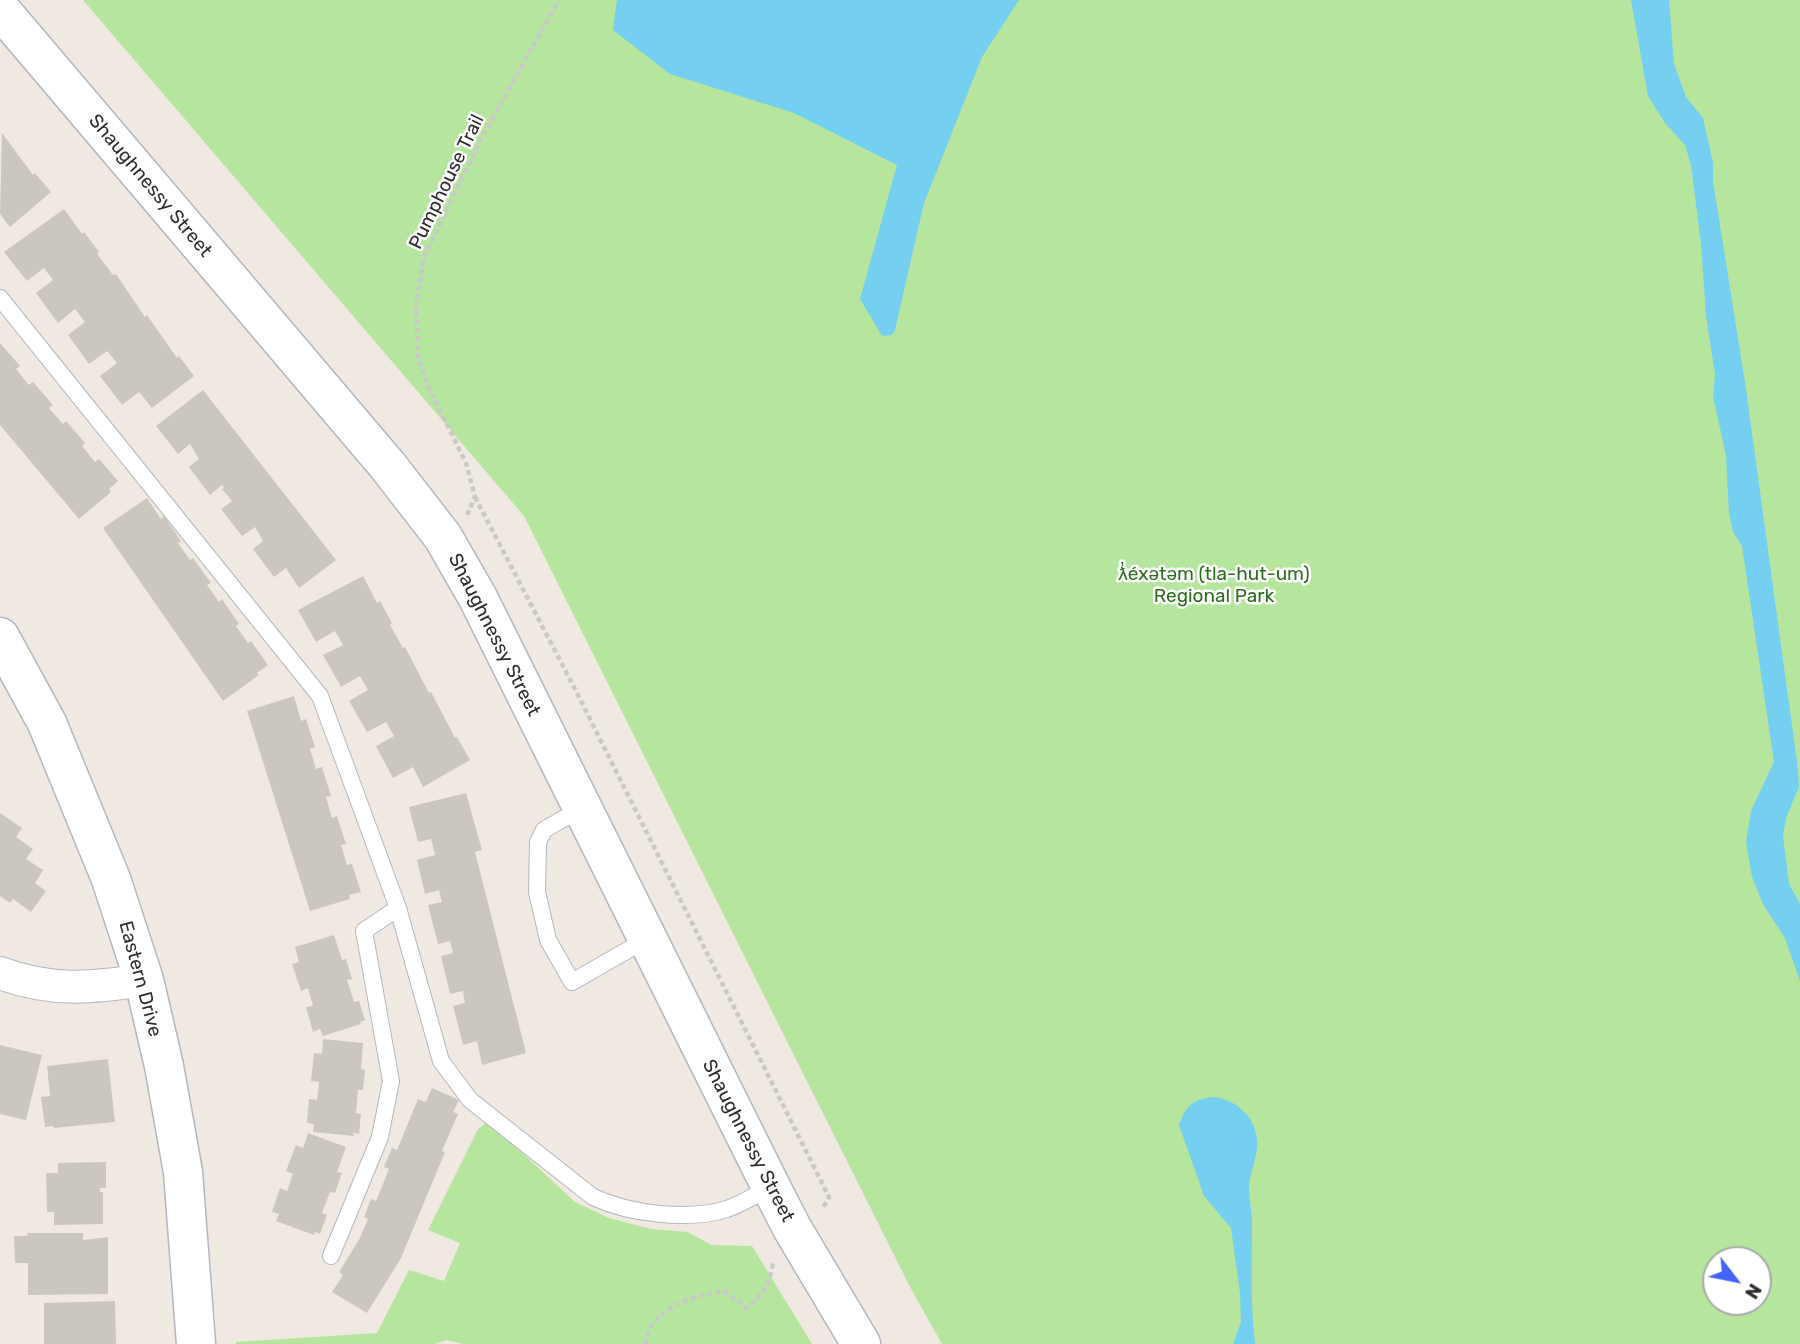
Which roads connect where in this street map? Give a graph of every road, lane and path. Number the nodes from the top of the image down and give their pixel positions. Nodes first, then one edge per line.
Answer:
1 (559, 0) edge
2 (0, 9) edge
3 (0, 298) edge
4 (475, 497) junction
5 (443, 537) junction
6 (0, 637) edge
7 (582, 808) junction
8 (398, 908) junction
9 (647, 939) junction
10 (0, 972) edge
11 (144, 980) junction
12 (771, 1187) junction
13 (822, 1210) dead end
14 (331, 1256) dead end
15 (773, 1263) dead end
16 (196, 1344) edge
17 (645, 1344) edge
18 (861, 1344) edge

1 - 4 path, Pumphouse Trail
2 - 5 main road, Shaughnessy Street
3 - 8 lane
4 - 5 path
4 - 13 path, Pumphouse Trail
5 - 7 main road, Shaughnessy Street
6 - 11 main road, Eastern Drive
7 - 9 main road, Shaughnessy Street
7 - 9 lane
8 - 12 lane
8 - 14 lane
9 - 12 main road, Shaughnessy Street
10 - 11 street
11 - 16 main road, Eastern Drive
12 - 18 main road, Shaughnessy Street
15 - 17 path

